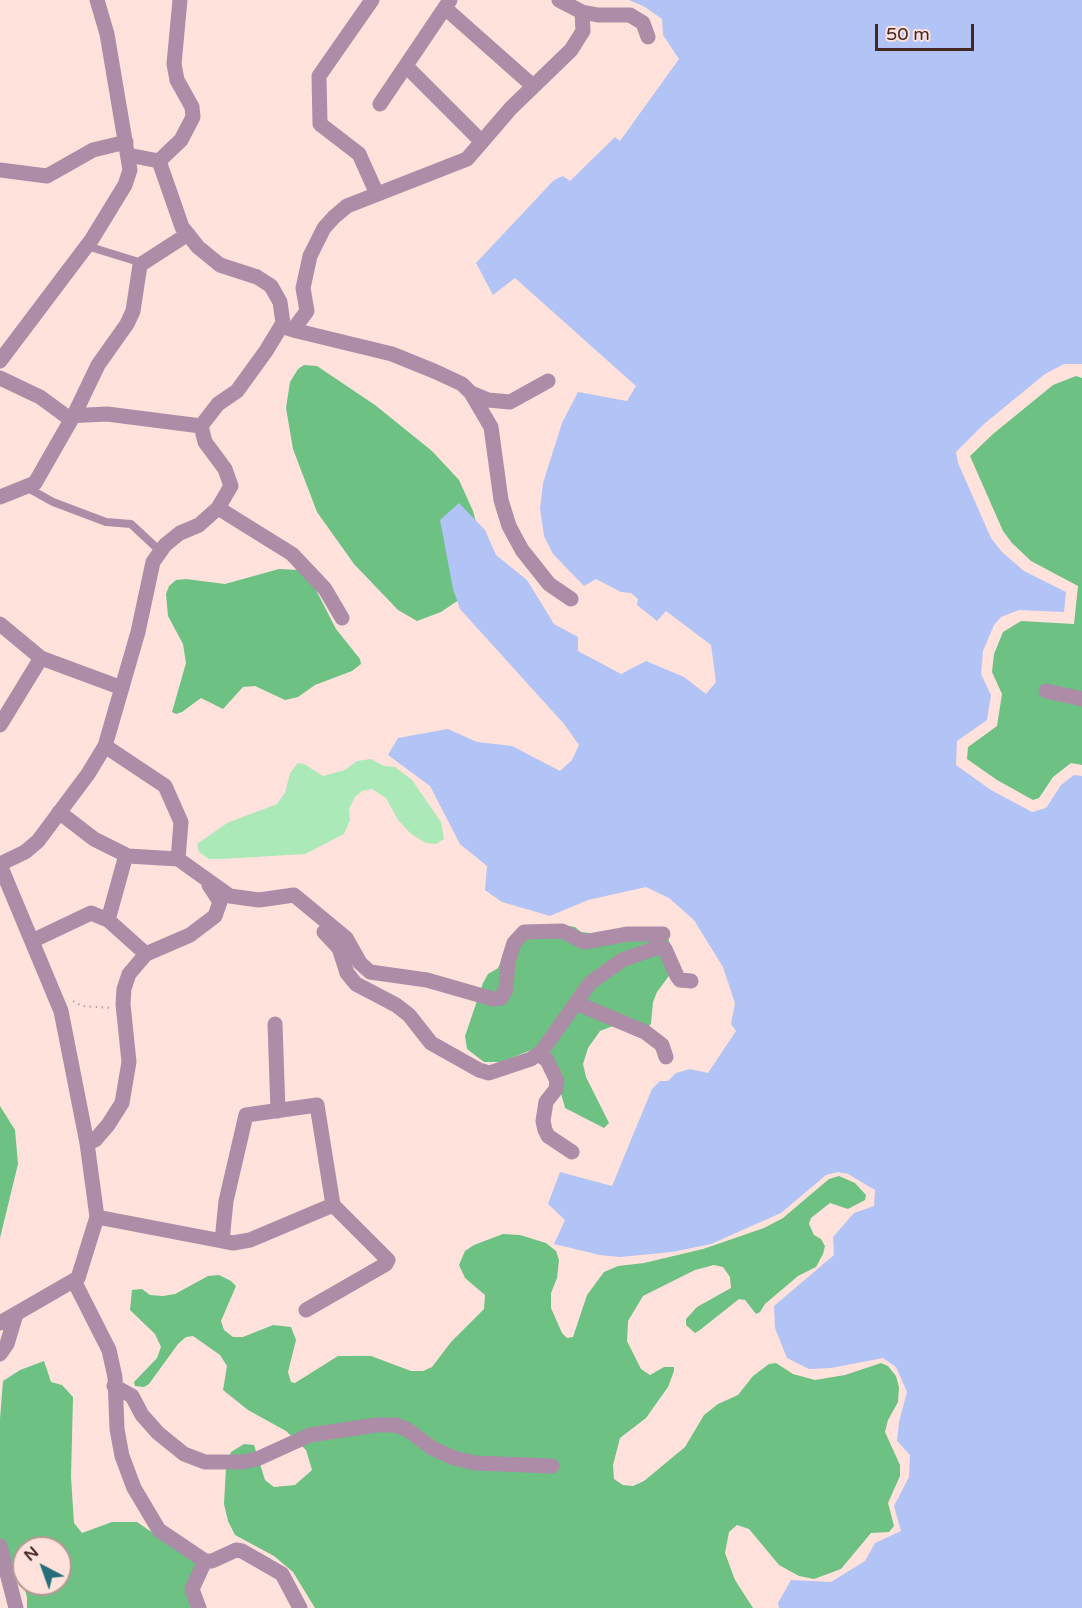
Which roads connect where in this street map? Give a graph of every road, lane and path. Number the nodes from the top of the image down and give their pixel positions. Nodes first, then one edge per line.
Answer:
1 (97, 0) edge
2 (180, 0) edge
3 (372, 0) edge
4 (559, 0) edge
5 (447, 4) edge
6 (582, 12) junction
7 (648, 37) dead end
8 (406, 66) junction
9 (533, 86) junction
10 (380, 104) dead end
11 (482, 142) junction
12 (127, 148) junction
13 (159, 161) junction
14 (0, 170) edge
15 (378, 194) junction
16 (188, 234) junction
17 (87, 246) junction
18 (142, 263) junction
19 (287, 328) junction
20 (0, 361) edge
21 (0, 378) edge
22 (548, 381) dead end
23 (471, 393) junction
24 (75, 414) junction
25 (201, 426) junction
26 (27, 488) junction
27 (0, 497) edge
28 (218, 508) junction
29 (160, 551) junction
30 (571, 599) dead end
31 (342, 618) dead end
32 (0, 624) edge
33 (41, 658) junction
34 (122, 688) junction
35 (1046, 691) dead end
36 (1082, 699) edge
37 (6, 707) edge
38 (0, 725) edge
39 (105, 746) junction
40 (59, 812) junction
41 (126, 855) junction
42 (178, 859) junction
43 (0, 864) edge
44 (206, 880) junction
45 (309, 908) junction
46 (108, 920) junction
47 (663, 934) dead end
48 (32, 941) junction
49 (146, 954) junction
50 (691, 981) dead end
51 (52, 991) junction
52 (576, 1003) junction
53 (124, 1008) junction
54 (275, 1024) dead end
55 (538, 1054) junction
56 (666, 1057) dead end
57 (278, 1111) junction
58 (87, 1143) junction
59 (572, 1152) dead end
60 (333, 1205) junction
61 (97, 1217) junction
62 (222, 1241) junction
63 (74, 1281) junction
64 (306, 1310) dead end
65 (16, 1314) junction
66 (0, 1323) edge
67 (0, 1354) edge
68 (114, 1386) junction
69 (552, 1466) dead end
70 (0, 1546) edge
71 (205, 1561) junction
72 (4, 1580) edge
73 (15, 1608) edge
74 (199, 1608) edge
75 (300, 1608) edge

1 - 12 street
2 - 13 street
3 - 15 street
4 - 6 street
5 - 8 street
5 - 9 street
6 - 7 street
6 - 9 street
8 - 10 street
8 - 11 street
9 - 11 street
11 - 15 street
12 - 13 street
12 - 14 street
12 - 17 street
13 - 16 street
15 - 19 street
16 - 18 street
16 - 19 street
17 - 18 lane
17 - 20 street
18 - 24 street
19 - 23 street
19 - 25 street
21 - 24 street
22 - 23 street
23 - 30 street
24 - 25 street
24 - 26 street
25 - 28 street
26 - 27 street
26 - 29 lane
28 - 29 street
28 - 31 street
29 - 34 street
32 - 33 street
33 - 34 street
33 - 37 street
34 - 39 street
35 - 36 street
37 - 38 street
39 - 40 street
39 - 42 street
40 - 41 street
40 - 43 street
41 - 42 street
41 - 46 street
42 - 44 street
43 - 48 street
44 - 45 street
44 - 49 street
45 - 47 street
45 - 55 street
46 - 48 street
46 - 49 street
48 - 51 street
49 - 53 street
50 - 52 street
51 - 53 path
51 - 58 street
52 - 55 street
52 - 56 street
53 - 58 street
54 - 57 street
55 - 59 street
57 - 60 street
57 - 62 street
58 - 61 street
60 - 62 street
60 - 64 street
61 - 62 street
61 - 63 street
63 - 65 street
63 - 68 street
65 - 66 street
65 - 67 street
68 - 69 street
68 - 71 street
70 - 72 street
71 - 74 street
71 - 75 street
72 - 73 street

